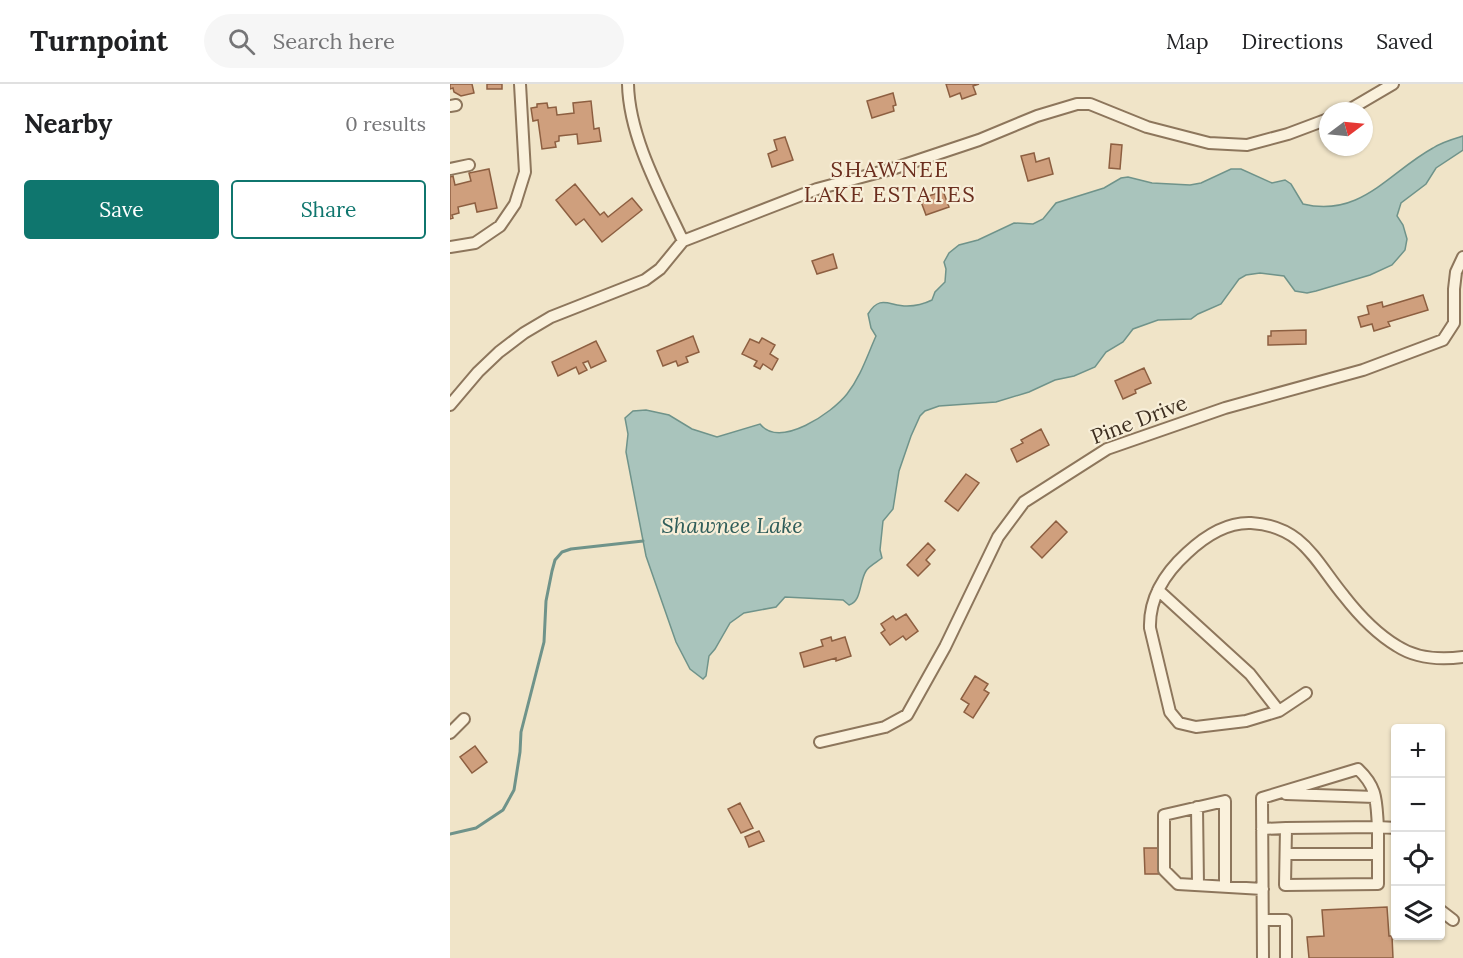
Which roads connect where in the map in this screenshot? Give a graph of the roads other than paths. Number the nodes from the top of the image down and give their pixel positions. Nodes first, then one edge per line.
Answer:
1 (520, 84) edge
2 (628, 84) edge
3 (1393, 84) edge
4 (1362, 102) edge
5 (1319, 122) edge
6 (469, 165) dead end
7 (450, 169) edge
8 (683, 241) junction
9 (450, 247) edge
10 (1463, 257) edge
11 (450, 405) edge
12 (1158, 590) junction
13 (1463, 657) edge
14 (1306, 693) dead end
15 (1279, 711) junction
16 (464, 719) dead end
17 (450, 733) edge
18 (820, 742) dead end
19 (1277, 793) junction
20 (1376, 797) junction
21 (1197, 807) junction
22 (1378, 827) junction
23 (1262, 828) junction
24 (1286, 828) junction
25 (1391, 828) edge
26 (1286, 854) junction
27 (1378, 854) junction
28 (1198, 885) junction
29 (1225, 887) junction
30 (1263, 889) junction
31 (1445, 914) edge
32 (1263, 920) junction
33 (1452, 920) dead end
34 (1263, 958) edge
35 (1287, 958) edge

1 - 9 street
2 - 8 street
3 - 4 street
5 - 8 street
6 - 7 street
8 - 11 street
10 - 18 street, Pine Drive
12 - 13 street
12 - 15 street
12 - 15 street
14 - 15 street
16 - 17 street
19 - 20 street
19 - 20 street
19 - 23 street
20 - 22 street
21 - 28 street
21 - 28 street
21 - 29 street
22 - 24 street
22 - 25 street
22 - 27 street
23 - 24 street
23 - 30 street
24 - 26 street
26 - 27 street
26 - 27 street
28 - 29 street
29 - 30 street
30 - 32 street
31 - 33 street
32 - 34 street
32 - 35 street

